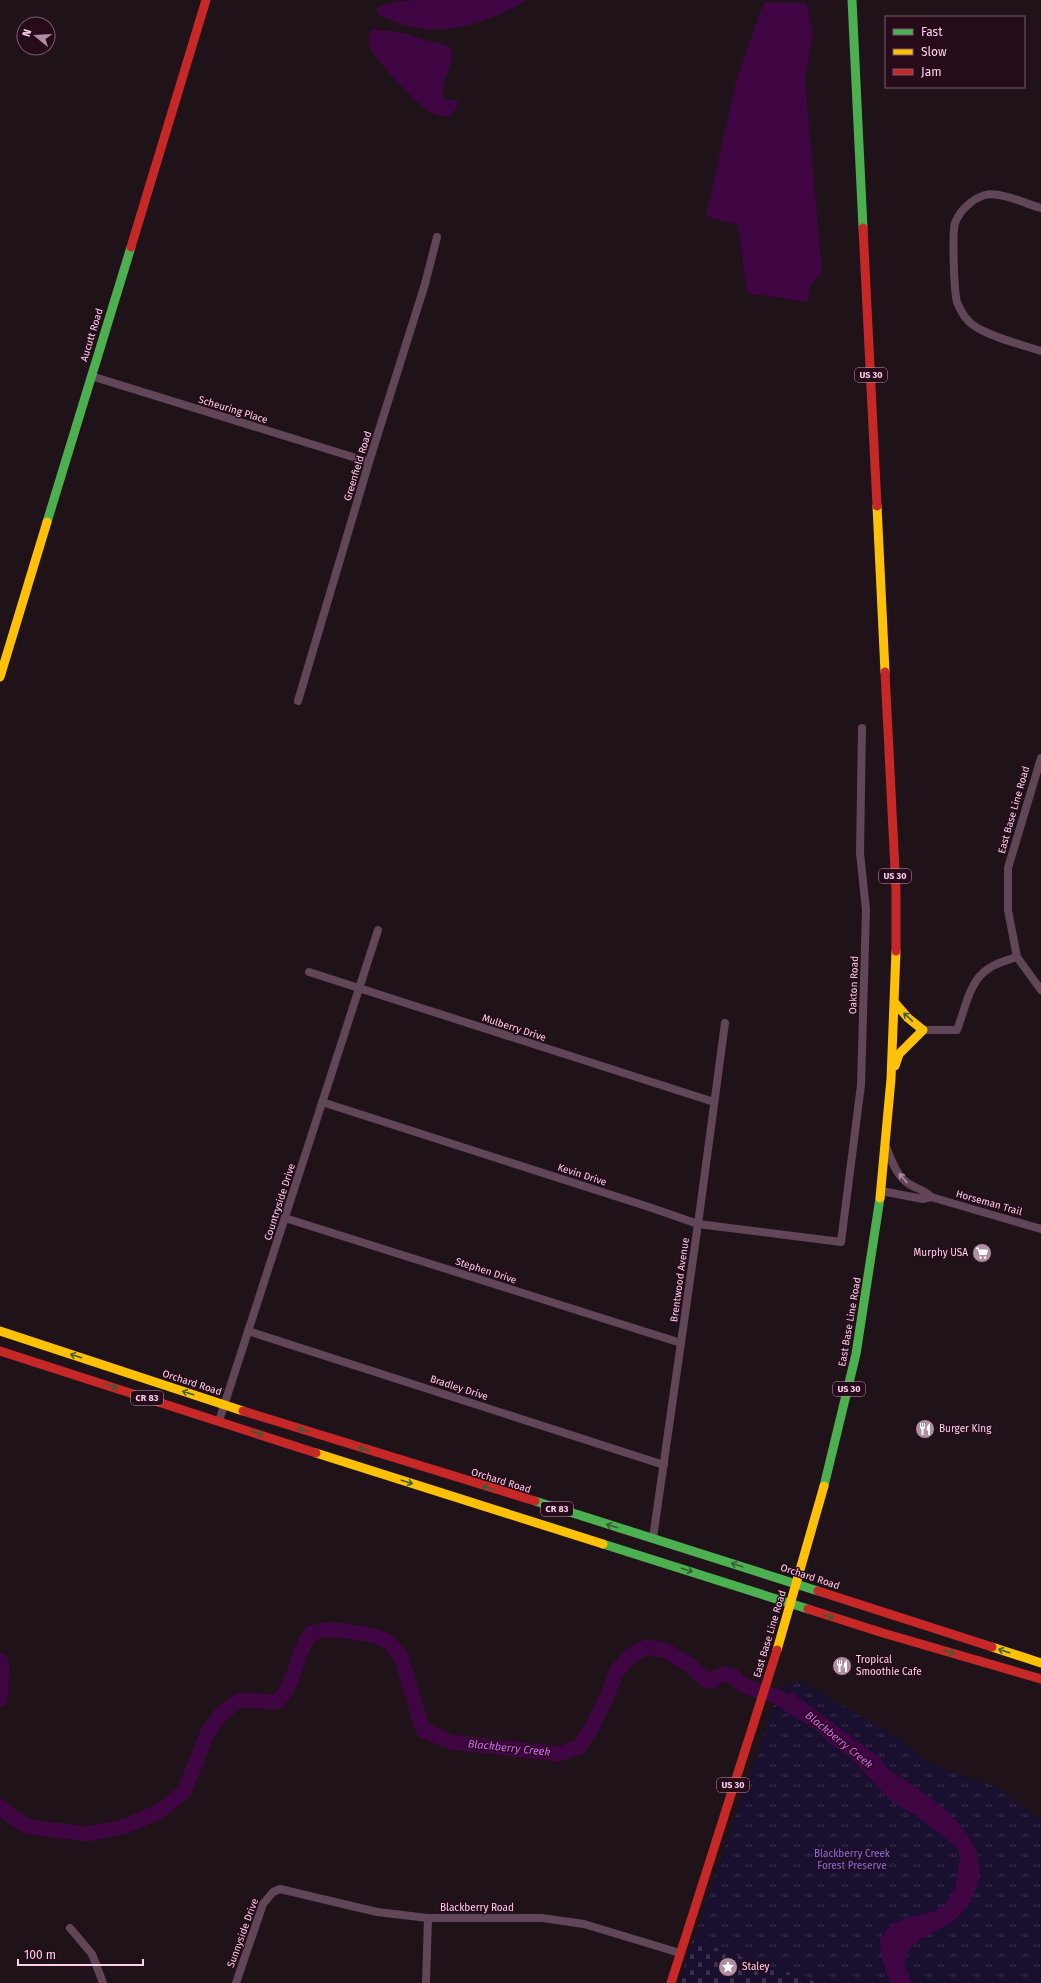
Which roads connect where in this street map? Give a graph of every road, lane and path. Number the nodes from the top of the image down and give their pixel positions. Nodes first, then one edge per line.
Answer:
1 (206, 0) edge
2 (852, 0) edge
3 (1041, 208) edge
4 (438, 237) dead end
5 (1041, 351) edge
6 (91, 376) junction
7 (369, 462) junction
8 (0, 677) edge
9 (298, 700) dead end
10 (862, 728) dead end
11 (1041, 758) edge
12 (378, 930) dead end
13 (1016, 957) junction
14 (309, 972) dead end
15 (359, 989) junction
16 (1041, 990) edge
17 (895, 1003) junction
18 (725, 1023) dead end
19 (923, 1030) junction
20 (892, 1074) junction
21 (322, 1102) junction
22 (714, 1102) junction
23 (886, 1148) junction
24 (881, 1191) junction
25 (931, 1197) junction
26 (285, 1218) junction
27 (698, 1224) junction
28 (1041, 1229) edge
29 (840, 1242) joint
30 (0, 1331) edge
31 (248, 1331) junction
32 (681, 1343) junction
33 (0, 1351) edge
34 (225, 1405) junction
35 (219, 1421) junction
36 (664, 1465) junction
37 (653, 1538) junction
38 (797, 1584) junction
39 (791, 1604) junction
40 (1041, 1663) edge
41 (1041, 1679) edge
42 (273, 1892) joint
43 (428, 1918) junction
44 (70, 1928) dead end
45 (680, 1953) junction
46 (103, 1983) edge
47 (236, 1983) edge
48 (426, 1983) edge
49 (671, 1983) edge

1 - 6 main road, Aucutt Road
2 - 17 main road, US 30
3 - 5 street
4 - 7 street, Greenfield Road
6 - 7 street, Scheuring Place
6 - 8 main road, Aucutt Road
7 - 9 street, Greenfield Road
10 - 29 street, Oakton Road
11 - 13 street, East Base Line Road
12 - 15 street, Countryside Drive
13 - 16 street
13 - 19 street
14 - 15 street, Mulberry Drive
15 - 21 street, Countryside Drive
15 - 22 street, Mulberry Drive
19 -> 17 main road
17 - 20 main road, US 30
18 - 22 street, Brentwood Avenue
19 - 20 main road
20 - 23 main road, US 30
21 - 26 street, Countryside Drive
21 - 27 street, Kevin Drive
22 - 27 street, Brentwood Avenue
23 - 24 main road, US 30
25 -> 23 street, Horseman Trail
24 - 25 street, Horseman Trail
24 - 38 main road, East Base Line Road / US 30
25 - 28 street, Horseman Trail
26 - 31 street, Countryside Drive
26 - 32 street, Stephen Drive
27 - 29 street, Kevin Drive
27 - 32 street, Brentwood Avenue
34 -> 30 main road, Orchard Road / CR 83
31 - 34 street, Countryside Drive
31 - 36 street, Bradley Drive
32 - 36 street, Brentwood Avenue
33 -> 35 main road, CR 83
34 - 35 street, Countryside Drive
37 -> 34 main road, Orchard Road / CR 83
35 -> 39 main road, CR 83
36 - 37 street, Brentwood Avenue
38 -> 37 main road, Orchard Road / CR 83
38 - 39 main road, East Base Line Road / US 30
40 -> 38 main road, Orchard Road
39 -> 41 main road
39 - 45 main road, East Base Line Road / US 30
42 - 43 street, Blackberry Road
42 - 47 street, Sunnyside Drive
43 - 45 street, Blackberry Road
43 - 48 street
44 - 46 street
45 - 49 main road, East Base Line Road / US 30

